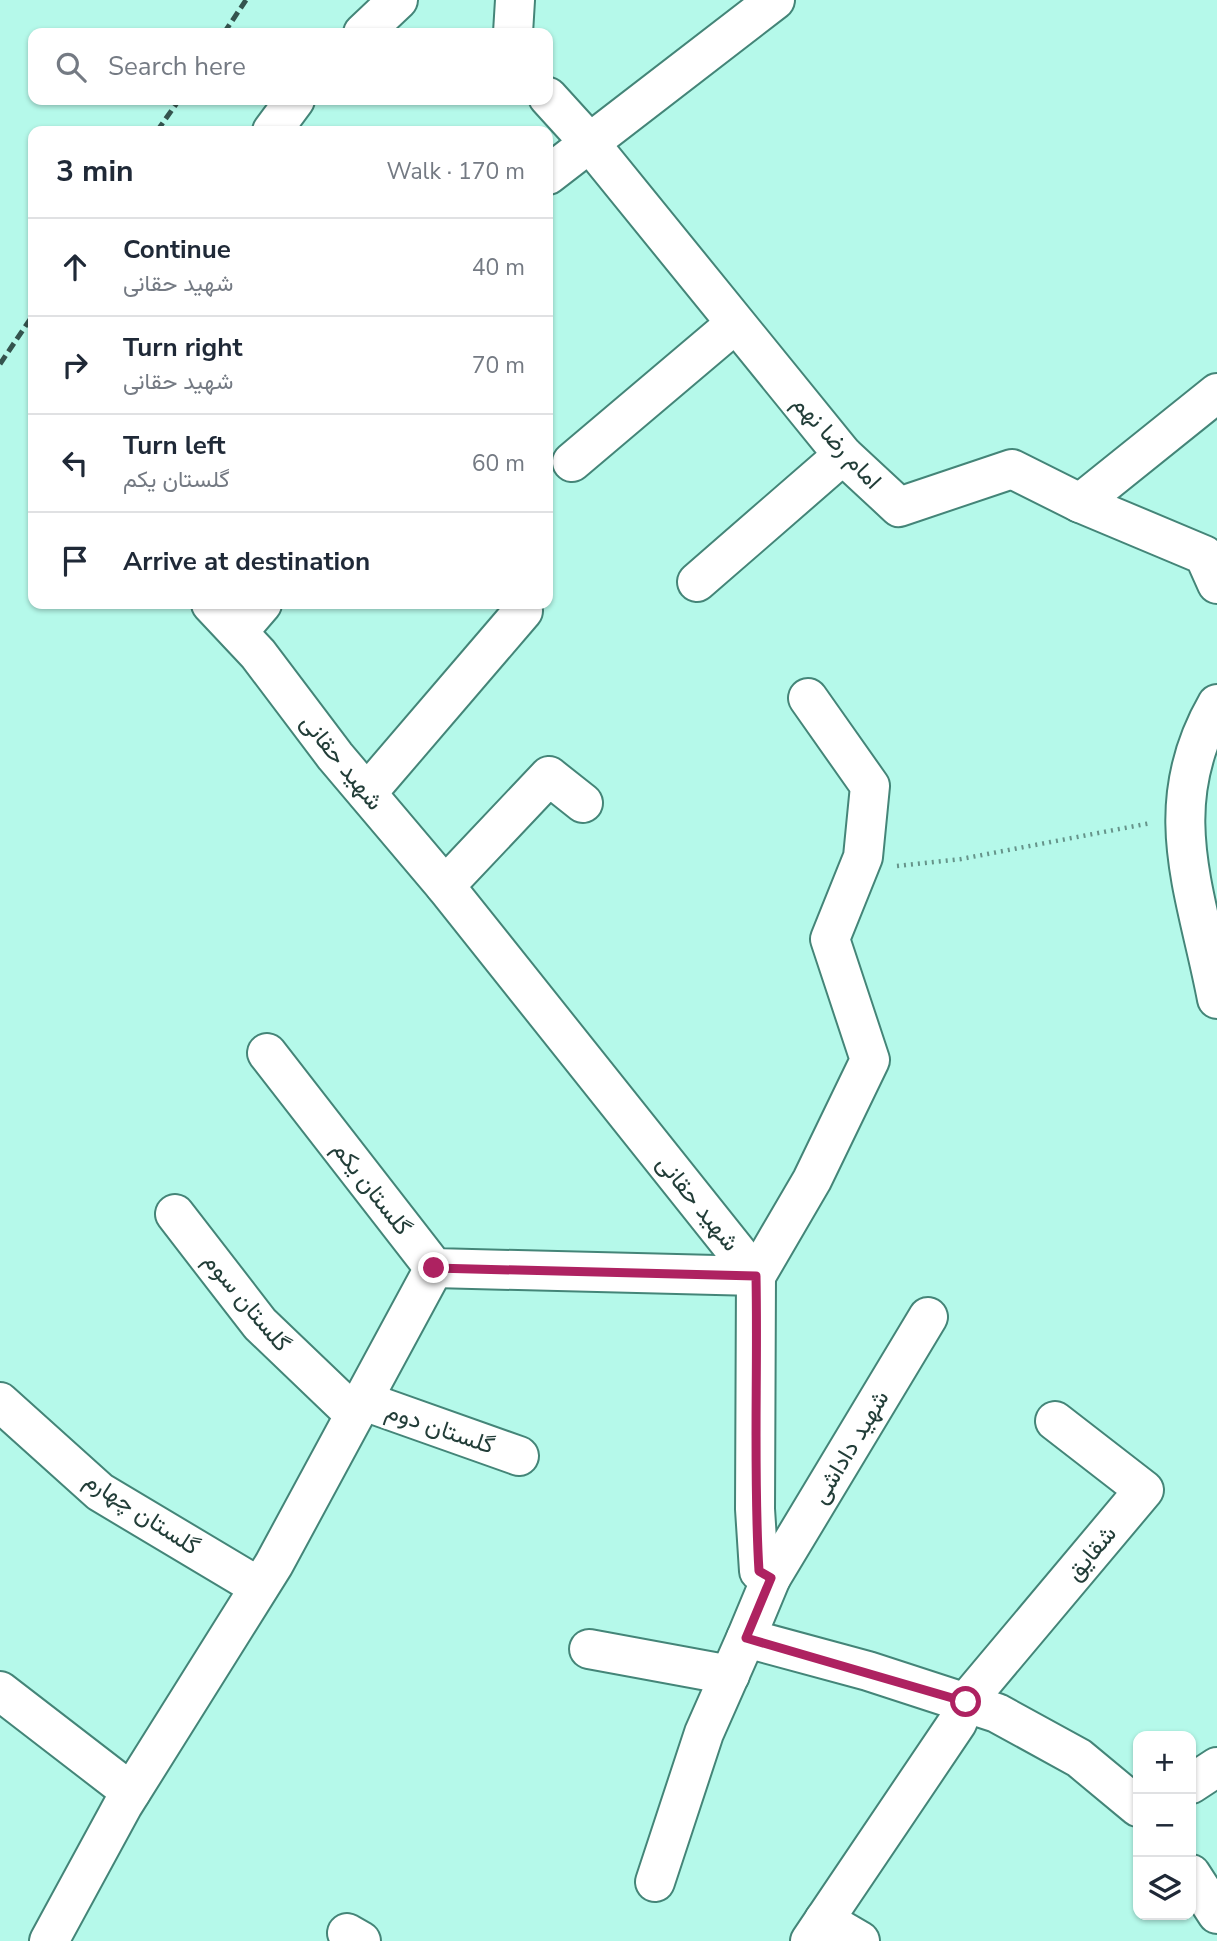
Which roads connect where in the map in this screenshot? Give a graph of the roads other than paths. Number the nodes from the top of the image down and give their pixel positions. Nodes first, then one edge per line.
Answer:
1 (398, 0) edge
2 (515, 0) edge
3 (775, 0) edge
4 (368, 28) edge
5 (513, 28) edge
6 (553, 102) edge
7 (291, 105) edge
8 (276, 126) edge
9 (588, 141) junction
10 (553, 171) edge
11 (735, 324) junction
12 (1217, 393) edge
13 (842, 455) junction
14 (572, 462) dead end
15 (1080, 503) junction
16 (1213, 566) edge
17 (697, 582) dead end
18 (216, 609) edge
19 (258, 609) edge
20 (523, 611) dead end
21 (238, 632) junction
22 (808, 698) dead end
23 (1217, 704) edge
24 (367, 793) junction
25 (583, 803) dead end
26 (445, 886) junction
27 (1217, 999) edge
28 (267, 1053) dead end
29 (175, 1214) dead end
30 (434, 1268) junction
31 (756, 1276) junction
32 (928, 1317) dead end
33 (0, 1402) edge
34 (357, 1407) junction
35 (1055, 1421) dead end
36 (519, 1456) dead end
37 (771, 1578) junction
38 (259, 1587) junction
39 (746, 1638) junction
40 (589, 1649) dead end
41 (730, 1675) junction
42 (0, 1691) edge
43 (966, 1702) junction
44 (1217, 1766) edge
45 (1196, 1781) edge
46 (131, 1792) junction
47 (1133, 1803) edge
48 (655, 1882) dead end
49 (1196, 1882) edge
50 (1217, 1914) edge
51 (817, 1931) edge
52 (49, 1941) edge
53 (860, 1941) edge

1 - 4 street
2 - 5 street
3 - 9 street
6 - 9 street, امام رضا نهم
7 - 8 street
9 - 10 street
9 - 11 street, امام رضا نهم
11 - 13 street, امام رضا نهم
11 - 14 street
12 - 15 street
13 - 15 street, امام رضا نهم
13 - 17 street
15 - 16 street, امام رضا نهم
18 - 21 street, شهید حقانی
19 - 21 street
20 - 24 street
21 - 24 street, شهید حقانی
22 - 31 street
23 - 27 street
24 - 26 street, شهید حقانی
25 - 26 street
26 - 31 street, شهید حقانی
28 - 30 street, گلستان یکم
29 - 34 street, گلستان سوم
30 - 31 street
30 - 34 street
31 - 37 street, شهید حقانی
32 - 37 street, شهید داداشی
33 - 38 street, گلستان چهارم
34 - 36 street, گلستان دوم
34 - 38 street
35 - 43 street, شقایق
37 - 39 street
38 - 46 street
39 - 41 street
39 - 43 street
40 - 41 street
41 - 48 street
42 - 46 street
43 - 47 street
43 - 51 street
44 - 45 street
46 - 52 street
49 - 50 street
51 - 53 street

